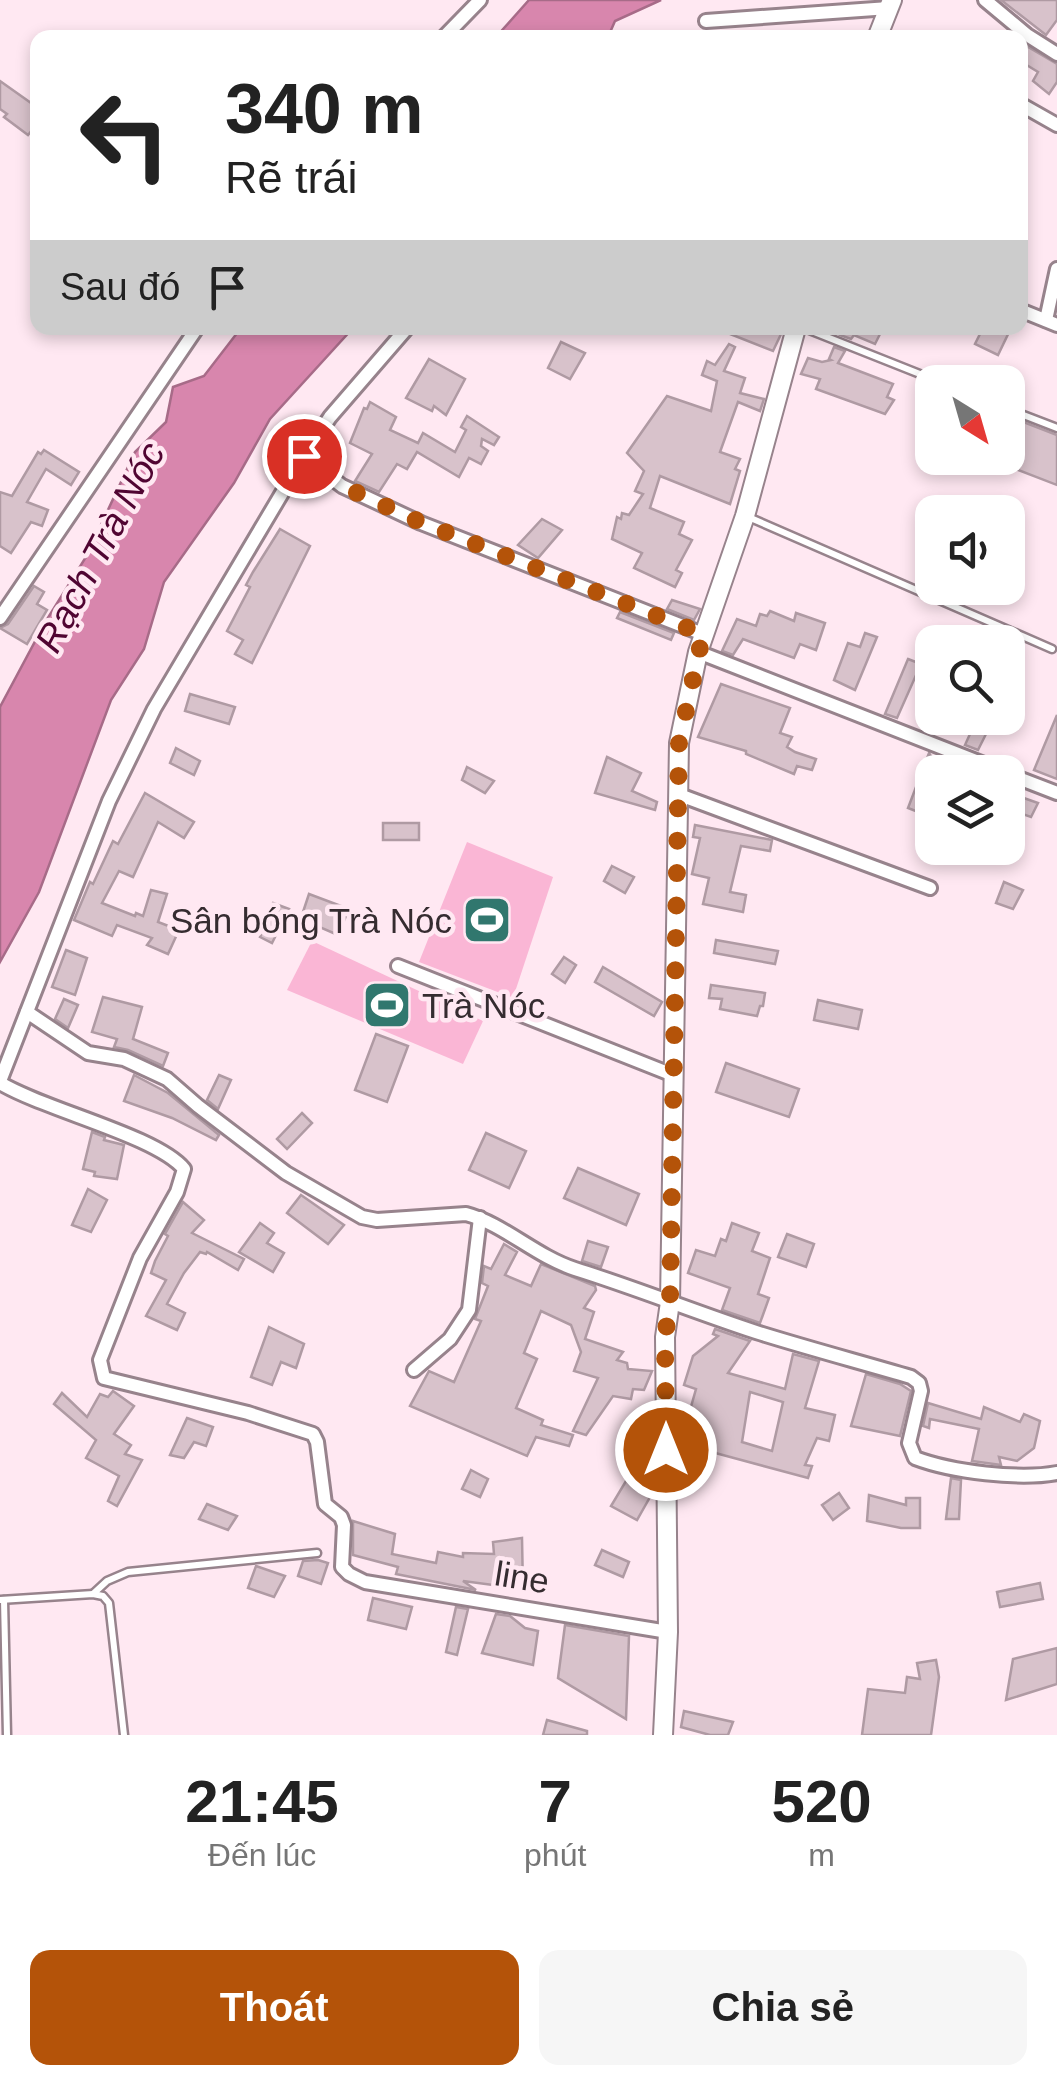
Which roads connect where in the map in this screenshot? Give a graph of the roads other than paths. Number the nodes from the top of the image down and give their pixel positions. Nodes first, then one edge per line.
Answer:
1 (480, 0) edge
2 (985, 0) edge
3 (890, 4) edge
4 (706, 22) dead end
5 (451, 30) edge
6 (880, 30) edge
7 (1021, 30) edge
8 (1028, 36) edge
9 (1057, 54) edge
10 (1028, 109) edge
11 (1057, 125) edge
12 (1057, 270) edge
13 (1028, 313) edge
14 (1052, 323) edge
15 (192, 335) edge
16 (401, 335) edge
17 (794, 335) edge
18 (822, 335) edge
19 (915, 372) edge
20 (1025, 416) edge
21 (1057, 428) edge
22 (304, 456) junction
23 (745, 516) junction
24 (0, 618) edge
25 (701, 643) junction
26 (1052, 648) dead end
27 (964, 755) edge
28 (1025, 780) edge
29 (1057, 793) edge
30 (677, 794) junction
31 (930, 888) dead end
32 (398, 966) dead end
33 (27, 1012) junction
34 (673, 1075) junction
35 (0, 1082) edge
36 (480, 1218) junction
37 (670, 1302) junction
38 (414, 1370) dead end
39 (1057, 1473) edge
40 (317, 1554) dead end
41 (93, 1594) junction
42 (2, 1600) edge
43 (668, 1632) junction
44 (5, 1733) edge
45 (124, 1735) edge
46 (664, 1735) edge

1 - 5 street
2 - 7 street
3 - 4 street
3 - 6 main road
8 - 9 street
10 - 11 street
12 - 14 street
13 - 14 street
15 - 24 street
16 - 22 street
17 - 23 main road
18 - 19 lane
20 - 21 lane
22 - 25 street
22 - 33 street
23 - 25 main road
23 - 26 lane
25 - 27 street
25 - 30 main road
28 - 29 street
30 - 31 street
30 - 34 main road
32 - 34 street
33 - 35 street
33 - 36 street
34 - 37 main road
35 - 43 street, line
36 - 37 street
36 - 38 street
37 - 39 street
37 - 43 main road
40 - 41 lane
41 - 42 lane
41 - 45 lane
42 - 44 lane
43 - 46 main road

